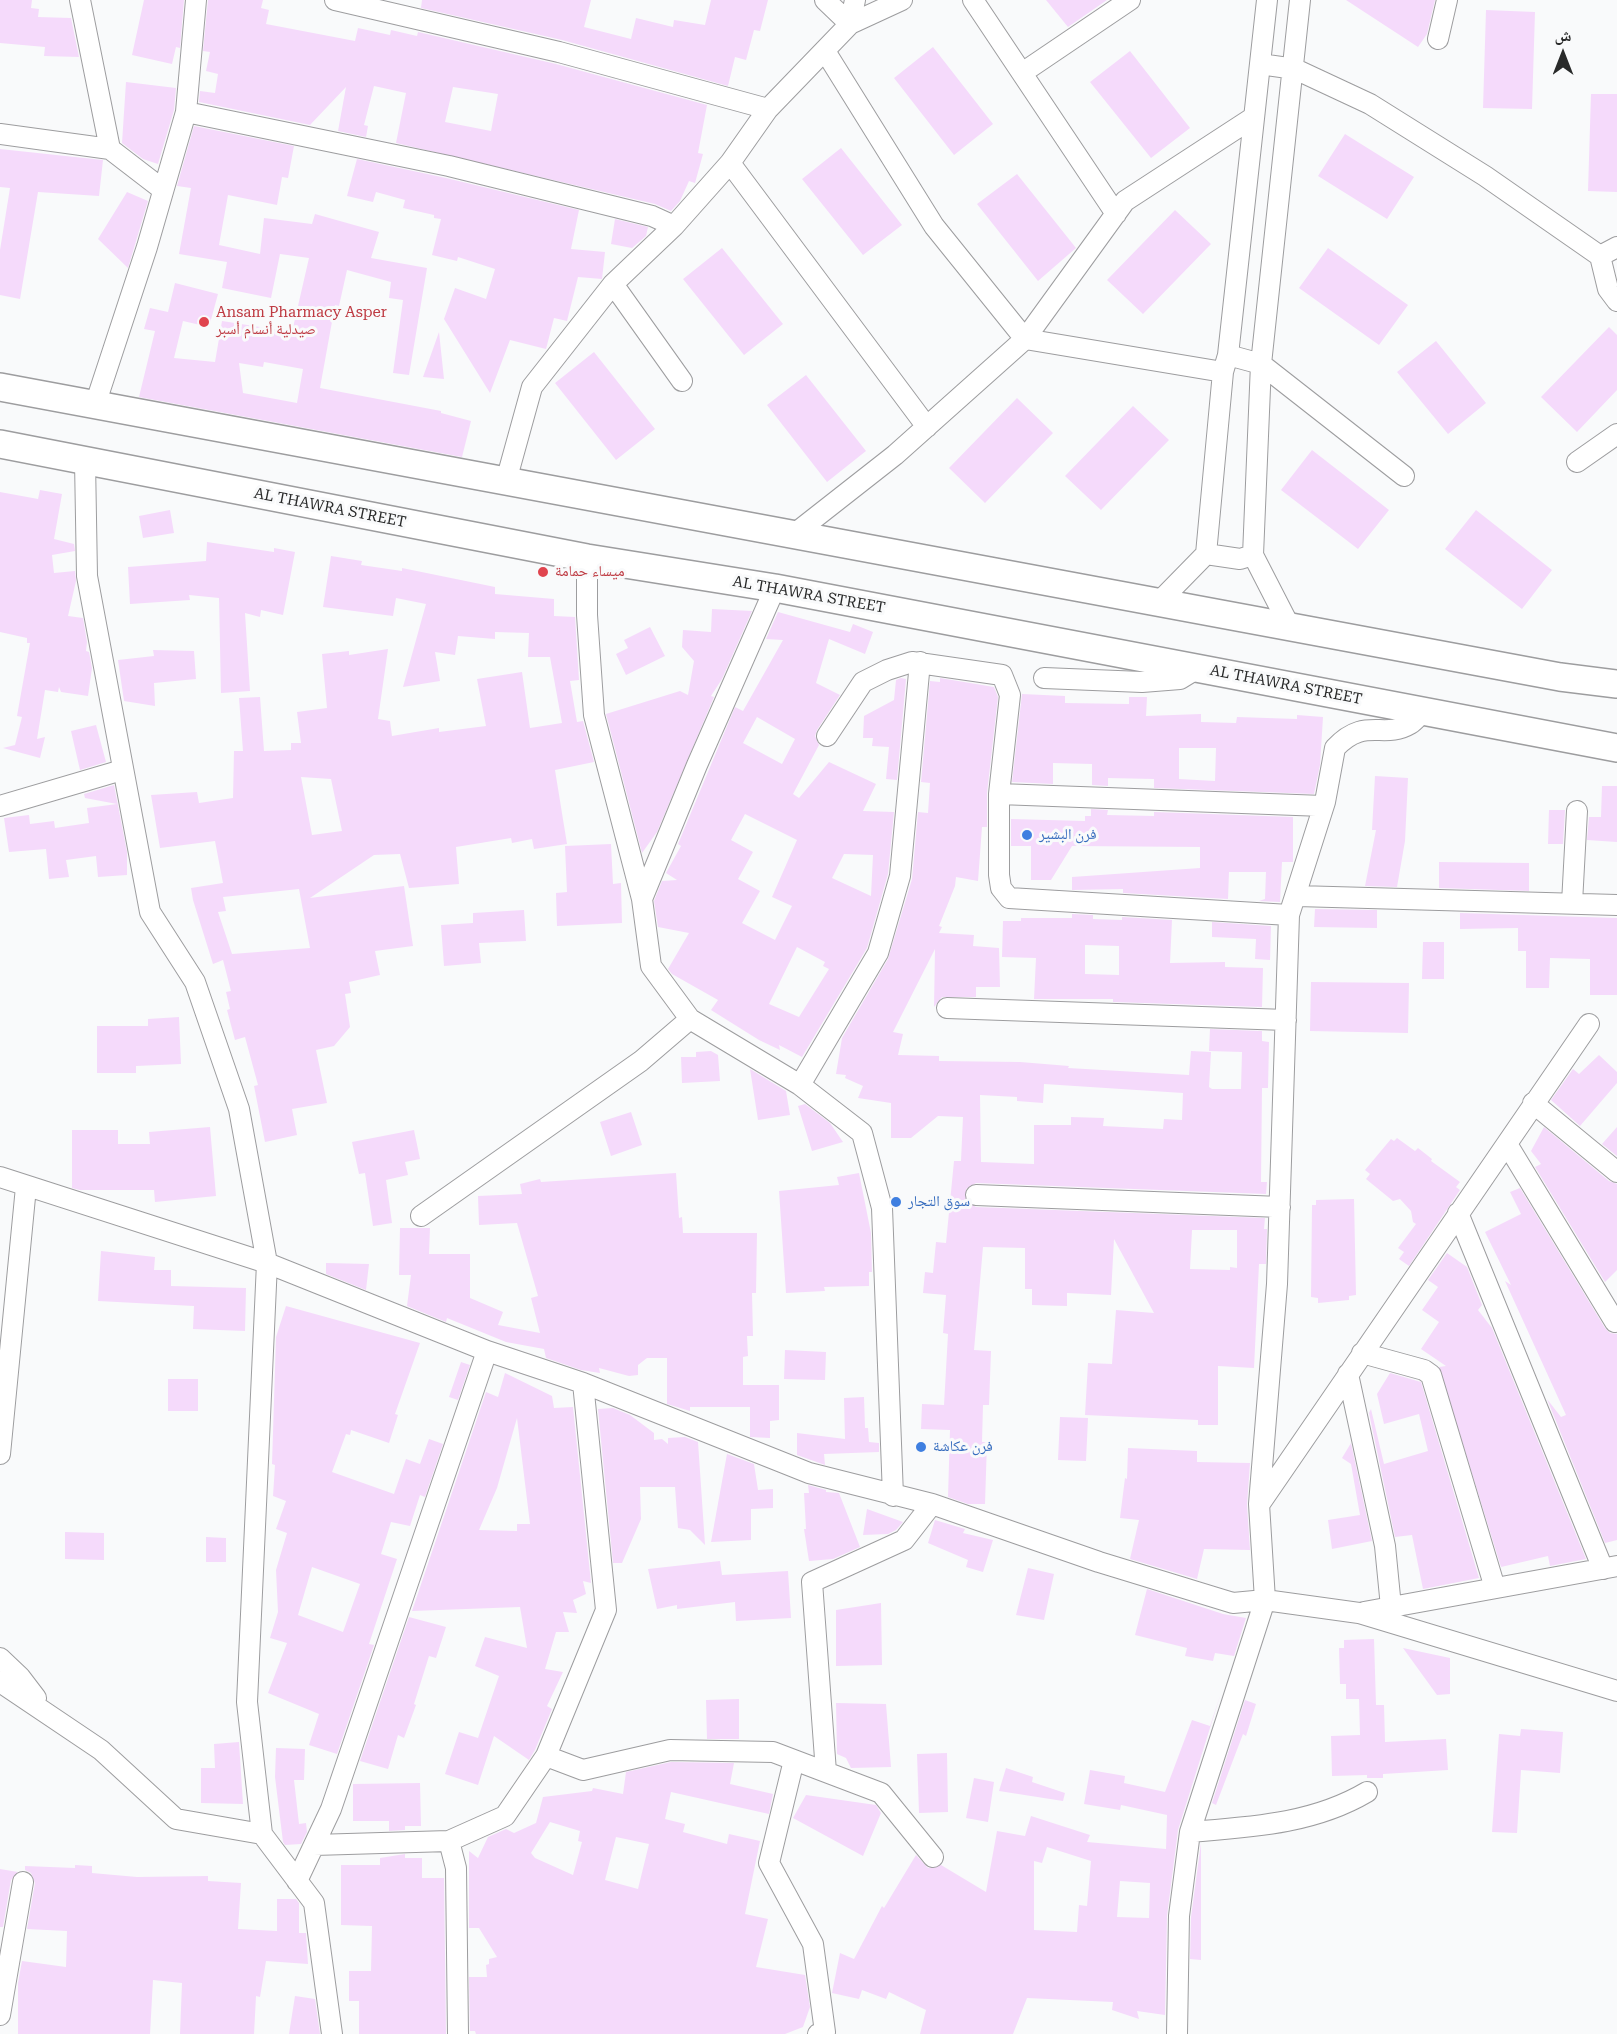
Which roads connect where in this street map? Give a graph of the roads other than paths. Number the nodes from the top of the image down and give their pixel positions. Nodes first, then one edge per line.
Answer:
1 (80, 0) edge
2 (196, 0) edge
3 (336, 0) edge
4 (825, 0) edge
5 (855, 0) edge
6 (902, 0) edge
7 (973, 0) edge
8 (1130, 0) edge
9 (1268, 0) edge
10 (1300, 0) edge
11 (1447, 0) edge
12 (850, 24) junction
13 (1438, 39) dead end
14 (825, 51) junction
15 (1260, 64) junction
16 (1295, 69) junction
17 (1022, 74) junction
18 (768, 110) junction
19 (186, 112) junction
20 (1254, 117) junction
21 (0, 134) edge
22 (110, 149) junction
23 (730, 164) junction
24 (162, 189) junction
25 (1116, 214) junction
26 (674, 226) junction
27 (1608, 252) edge
28 (613, 284) junction
29 (1617, 301) edge
30 (1026, 339) junction
31 (1226, 363) junction
32 (1261, 364) junction
33 (682, 381) dead end
34 (0, 387) edge
35 (95, 405) junction
36 (927, 427) junction
37 (1617, 434) edge
38 (0, 444) edge
39 (85, 461) junction
40 (1577, 462) dead end
41 (1404, 476) dead end
42 (506, 481) junction
43 (794, 535) junction
44 (1206, 554) junction
45 (1253, 555) junction
46 (587, 558) junction
47 (775, 588) junction
48 (1158, 603) junction
49 (1290, 627) junction
50 (920, 662) junction
51 (1198, 668) junction
52 (1617, 674) edge
53 (1560, 676) junction
54 (1044, 678) dead end
55 (1617, 684) edge
56 (1424, 711) junction
57 (827, 736) dead end
58 (1617, 748) edge
59 (122, 770) junction
60 (999, 794) junction
61 (0, 806) edge
62 (1323, 806) junction
63 (1577, 811) dead end
64 (1297, 896) junction
65 (642, 900) junction
66 (1572, 903) junction
67 (1617, 905) edge
68 (1289, 915) junction
69 (947, 1008) dead end
70 (690, 1020) junction
71 (1286, 1020) junction
72 (1589, 1024) dead end
73 (800, 1084) junction
74 (1533, 1104) junction
75 (1507, 1144) junction
76 (1617, 1172) edge
77 (0, 1177) edge
78 (26, 1187) junction
79 (976, 1195) dead end
80 (1280, 1207) junction
81 (1458, 1213) junction
82 (421, 1216) dead end
83 (267, 1263) junction
84 (1615, 1322) dead end
85 (487, 1351) junction
86 (1362, 1353) junction
87 (1348, 1374) junction
88 (583, 1383) junction
89 (0, 1454) edge
90 (893, 1496) junction
91 (932, 1504) junction
92 (1259, 1504) junction
93 (1610, 1568) edge
94 (1495, 1588) junction
95 (1265, 1600) junction
96 (1391, 1607) junction
97 (1359, 1613) junction
98 (0, 1658) edge
99 (0, 1682) edge
100 (1617, 1691) edge
101 (47, 1713) junction
102 (546, 1756) junction
103 (795, 1760) junction
104 (826, 1772) junction
105 (1367, 1792) dead end
106 (1190, 1832) junction
107 (262, 1834) junction
108 (449, 1841) junction
109 (314, 1845) junction
110 (933, 1857) dead end
111 (297, 1881) junction
112 (23, 1882) dead end
113 (0, 2015) edge
114 (332, 2034) edge
115 (458, 2034) edge
116 (818, 2034) edge
117 (1177, 2034) edge

1 - 22 street
2 - 19 street
3 - 18 street
4 - 12 street
5 - 12 street
6 - 12 street
7 - 17 street
8 - 17 street
9 - 15 street
10 - 16 street
11 - 13 street
12 - 14 street
14 - 18 street
14 - 30 street
15 - 16 street
15 - 20 street
16 - 27 street
16 - 32 street
17 - 25 street
18 - 23 street
19 - 24 street
19 - 26 street
20 - 25 street
20 - 31 street
21 - 22 street
22 - 24 street
23 - 26 street
23 - 36 street
24 - 35 street
25 - 30 street
26 - 28 street
27 - 29 street
28 - 33 street
28 - 42 street
30 - 31 street
30 - 36 street
31 - 32 street
31 - 44 street
32 - 41 street
32 - 45 street
34 - 35 main road
35 - 42 main road
36 - 43 street
37 - 40 street
38 - 39 main road, AL THAWRA STREET
39 - 46 main road, AL THAWRA STREET
39 - 59 street
42 - 43 main road
43 - 48 main road
44 - 45 street
44 - 48 street
45 - 49 street
46 - 47 main road, AL THAWRA STREET
46 - 65 street
47 - 51 main road, AL THAWRA STREET
47 - 65 street
48 - 49 main road
49 - 53 main road
50 - 57 street
50 - 60 street
50 - 73 street
51 - 54 street
51 - 56 main road, AL THAWRA STREET
52 - 53 street
53 - 55 main road
56 - 58 main road, AL THAWRA STREET
56 - 62 street
59 - 61 street
59 - 83 street
60 - 62 street
60 - 68 street
62 - 64 street
63 - 66 street
64 - 66 street
64 - 68 street
65 - 70 street
66 - 67 street
68 - 71 street
69 - 71 street
70 - 73 street
70 - 82 street
71 - 80 street
72 - 74 street
73 - 90 street
74 - 75 street
74 - 76 street
75 - 81 street
75 - 84 street
77 - 78 street
78 - 83 street
78 - 89 street
79 - 80 street
80 - 92 street
81 - 86 street
81 - 93 street
83 - 85 street
83 - 107 street
85 - 88 street
85 - 109 street
86 - 87 street
86 - 94 street
87 - 92 street
87 - 96 street
88 - 90 street
88 - 102 street
90 - 91 street
91 - 95 street
91 - 104 street
92 - 95 street
93 - 94 street
94 - 96 street
95 - 97 street
95 - 106 street
96 - 97 street
97 - 100 street
98 - 101 street
99 - 101 street
101 - 107 street
102 - 103 street
102 - 108 street
103 - 104 street
103 - 116 street
104 - 110 street
105 - 106 street
106 - 117 street
107 - 111 street
108 - 109 street
108 - 115 street
109 - 111 street
111 - 114 street
112 - 113 street

